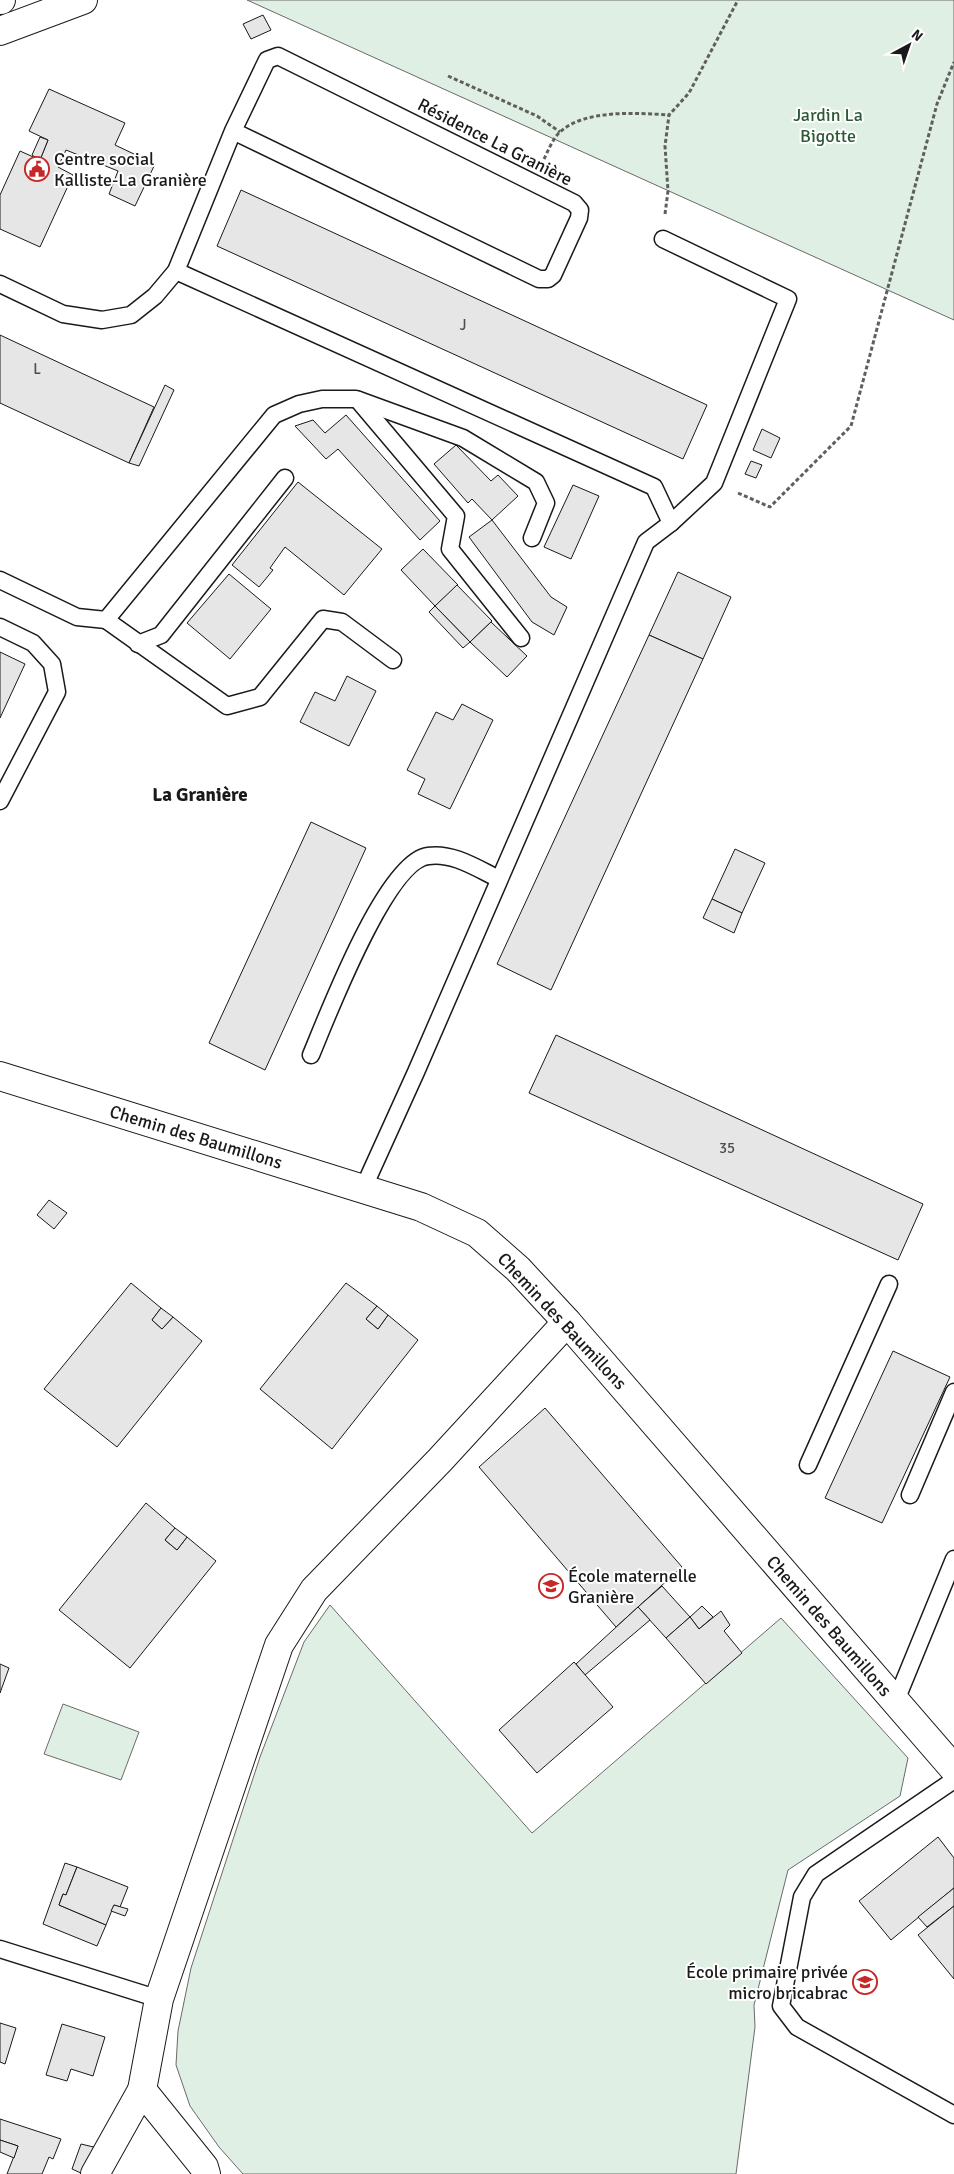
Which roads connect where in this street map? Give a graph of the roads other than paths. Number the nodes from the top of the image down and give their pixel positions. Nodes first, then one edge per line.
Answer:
1 (83, 0) edge
2 (0, 31) edge
3 (233, 131) junction
4 (663, 239) road end
5 (176, 271) junction
6 (0, 284) edge
7 (356, 399) junction
8 (285, 478) dead end
9 (671, 524) junction
10 (532, 538) dead end
11 (0, 580) edge
12 (106, 620) junction
13 (0, 627) edge
14 (521, 638) dead end
15 (138, 644) junction
16 (393, 660) dead end
17 (0, 801) edge
18 (499, 880) junction
19 (311, 1055) dead end
20 (0, 1076) edge
21 (363, 1189) junction
22 (889, 1284) dead end
23 (567, 1322) junction
24 (954, 1392) edge
25 (808, 1465) dead end
26 (910, 1495) dead end
27 (954, 1559) edge
28 (895, 1702) junction
29 (954, 1769) edge
30 (954, 1780) edge
31 (0, 1949) edge
32 (159, 1999) junction
33 (142, 2090) junction
34 (954, 2115) edge
35 (95, 2174) edge
36 (206, 2174) edge

1 - 2 street
3 - 3 lane, Résidence La Granière
3 - 5 lane, Résidence La Granière
4 - 9 lane
5 - 6 lane, Résidence La Granière
5 - 9 lane
7 - 10 lane
7 - 12 lane
7 - 14 lane
8 - 15 lane
9 - 18 lane
11 - 12 lane
12 - 15 lane
13 - 17 lane
15 - 16 lane
18 - 19 lane
18 - 21 lane
20 - 21 street, Chemin des Baumillons
21 - 23 street, Chemin des Baumillons
22 - 25 lane
23 - 28 street, Chemin des Baumillons
23 - 32 street
24 - 26 lane
27 - 28 lane
28 - 29 street, Chemin des Baumillons
30 - 34 lane
31 - 32 lane
32 - 33 street
33 - 35 street
33 - 36 street

